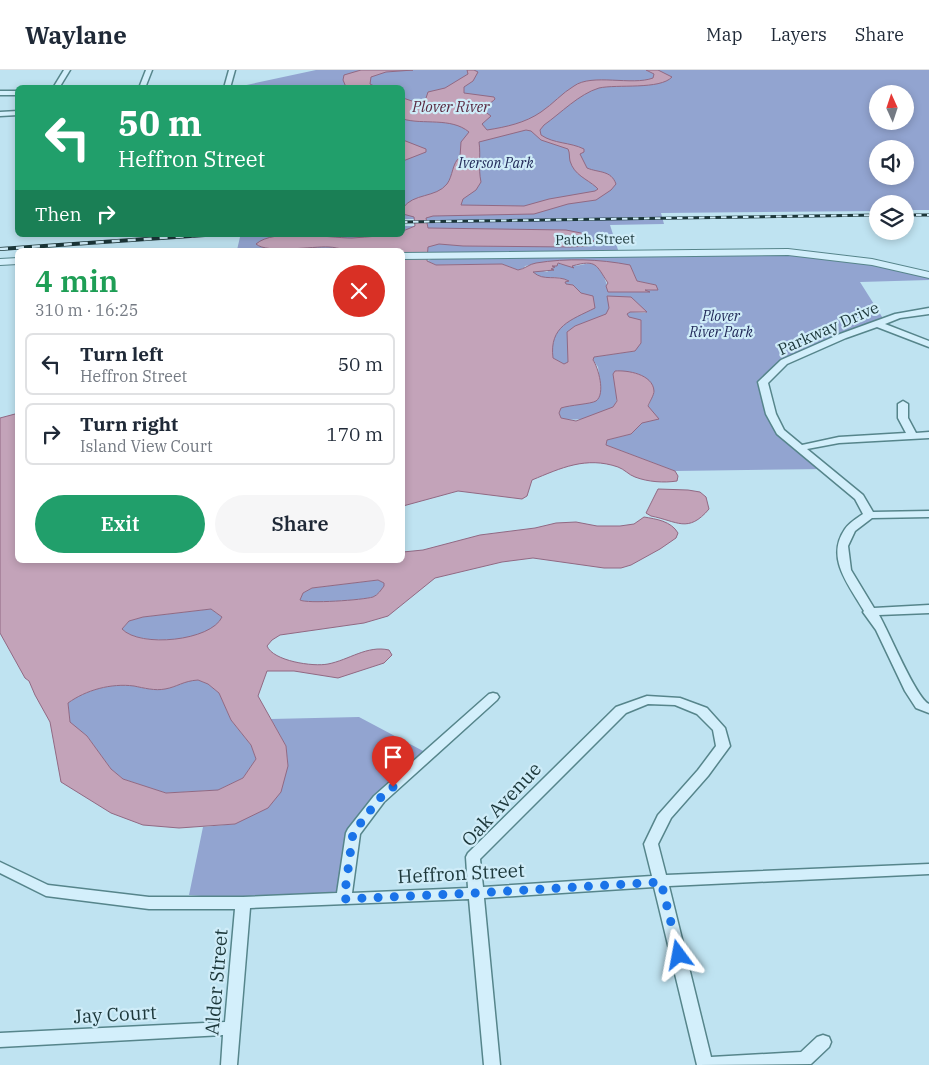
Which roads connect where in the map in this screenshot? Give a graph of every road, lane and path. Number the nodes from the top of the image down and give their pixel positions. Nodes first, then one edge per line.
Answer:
1 (66, 70) edge
2 (149, 70) edge
3 (232, 70) edge
4 (58, 85) edge
5 (143, 85) edge
6 (228, 85) edge
7 (0, 93) edge
8 (15, 93) edge
9 (15, 113) edge
10 (0, 114) edge
11 (405, 256) edge
12 (0, 262) edge
13 (15, 262) edge
14 (929, 275) edge
15 (929, 311) edge
16 (874, 324) junction
17 (929, 344) edge
18 (903, 404) dead end
19 (912, 435) junction
20 (929, 435) edge
21 (800, 448) junction
22 (929, 514) edge
23 (869, 515) junction
24 (929, 610) edge
25 (869, 612) junction
26 (493, 697) dead end
27 (929, 709) edge
28 (0, 867) edge
29 (929, 869) edge
30 (661, 882) junction
31 (476, 893) junction
32 (344, 899) junction
33 (243, 903) junction
34 (231, 1028) junction
35 (0, 1040) edge
36 (824, 1042) dead end
37 (229, 1065) edge
38 (492, 1065) edge
39 (705, 1065) edge

1 - 4 street
2 - 5 street
3 - 6 street
7 - 8 street
9 - 10 street
11 - 14 street, Patch Street
12 - 13 street
15 - 16 street, Parkway Drive
16 - 17 street
16 - 21 street, Parkway Drive
18 - 19 street
19 - 20 street
19 - 21 street
21 - 23 street, Parkway Drive
22 - 23 street
23 - 25 street
24 - 25 street
25 - 27 street
26 - 32 street
28 - 33 street, Heffron Street
29 - 30 street, Heffron Street
30 - 31 street, Heffron Street
30 - 31 street, Oak Avenue
30 - 39 street
31 - 32 street, Heffron Street
31 - 38 street, Oak Avenue
32 - 33 street, Heffron Street
33 - 34 street, Alder Street
34 - 35 street, Jay Court
34 - 37 street, Alder Street
36 - 39 street

